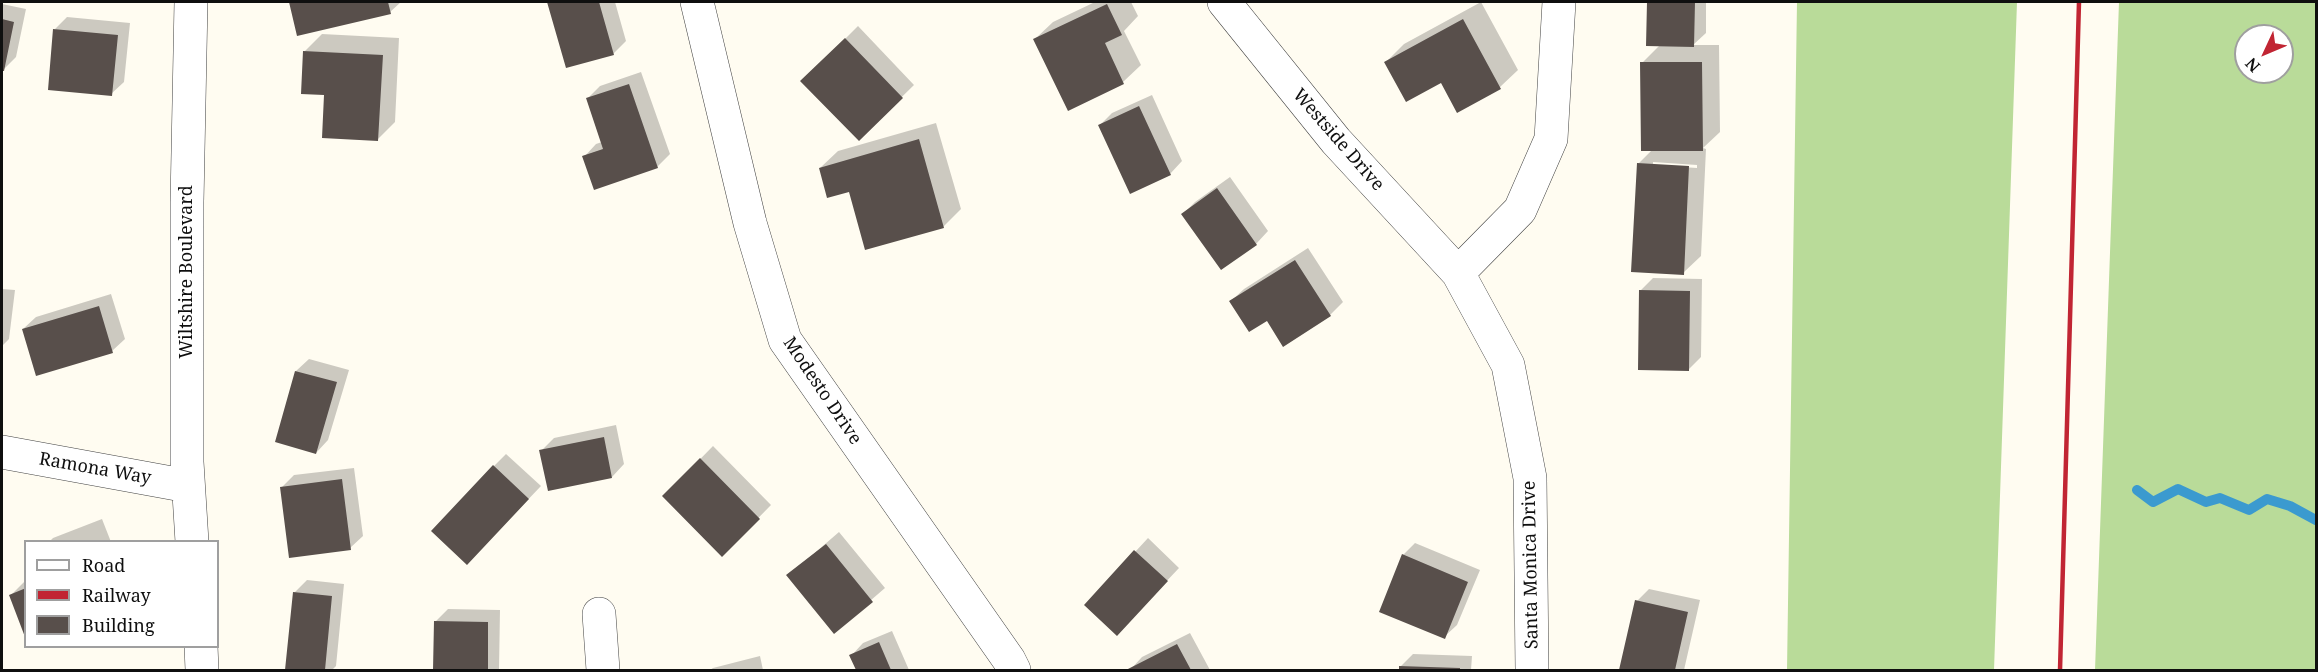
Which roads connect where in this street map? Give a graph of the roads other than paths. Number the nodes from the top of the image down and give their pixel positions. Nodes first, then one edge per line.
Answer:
1 (191, 2) edge
2 (697, 2) edge
3 (1224, 2) edge
4 (1559, 2) edge
5 (1458, 273) junction
6 (2, 452) edge
7 (188, 486) junction
8 (192, 540) edge
9 (599, 614) dead end
10 (201, 648) edge
11 (202, 670) edge
12 (603, 670) edge
13 (1014, 670) edge
14 (1532, 670) edge

1 - 7 street, Wiltshire Boulevard
2 - 13 street, Modesto Drive
3 - 5 street, Westside Drive
4 - 5 street
5 - 14 street, Santa Monica Drive
6 - 7 street, Ramona Way
7 - 8 street, Wiltshire Boulevard
9 - 12 street
10 - 11 street

